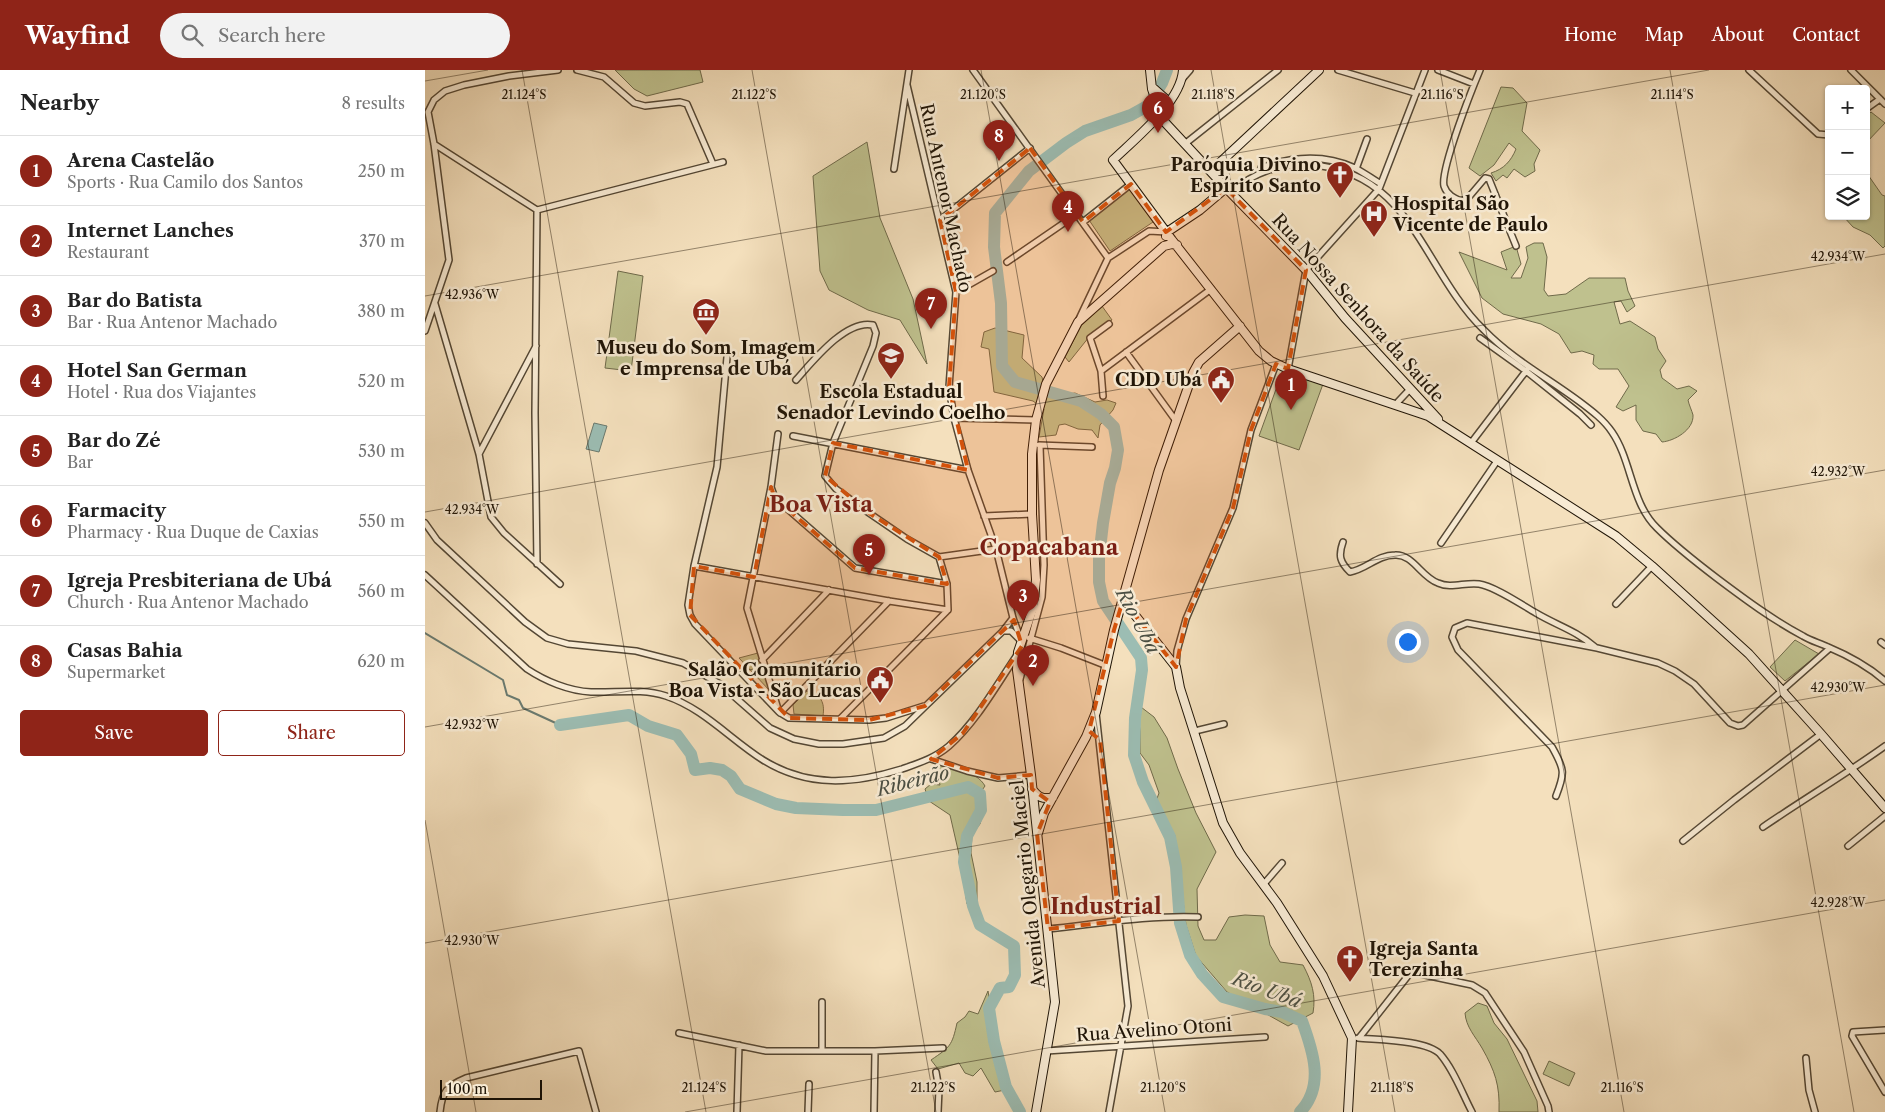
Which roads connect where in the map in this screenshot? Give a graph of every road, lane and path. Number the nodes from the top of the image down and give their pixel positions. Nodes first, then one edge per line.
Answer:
1 (558, 70) edge
2 (577, 70) edge
3 (909, 70) edge
4 (973, 70) edge
5 (1150, 70) edge
6 (1190, 70) edge
7 (1278, 70) edge
8 (1319, 70) edge
9 (1338, 70) edge
10 (1425, 70) edge
11 (1438, 70) edge
12 (1480, 70) edge
13 (1749, 70) edge
14 (1851, 70) edge
15 (508, 73) edge
16 (1183, 74) edge
17 (1474, 84) junction
18 (907, 85) junction
19 (1152, 87) junction
20 (1415, 93) junction
21 (1880, 99) junction
22 (1169, 102) junction
23 (1885, 104) edge
24 (1870, 106) edge
25 (1159, 116) junction
26 (1825, 135) edge
27 (1367, 139) dead end
28 (434, 144) junction
29 (1186, 144) junction
30 (1029, 148) junction
31 (723, 162) dead end
32 (713, 164) junction
33 (894, 169) dead end
34 (1356, 169) junction
35 (1211, 171) junction
36 (1131, 184) junction
37 (1241, 184) junction
38 (1380, 187) junction
39 (1228, 190) junction
40 (537, 210) junction
41 (1077, 214) junction
42 (940, 220) junction
43 (1083, 222) junction
44 (1167, 232) junction
45 (1177, 245) junction
46 (1164, 246) junction
47 (1516, 246) dead end
48 (1108, 258) junction
49 (1007, 262) dead end
50 (1306, 270) junction
51 (993, 271) dead end
52 (1211, 289) junction
53 (956, 292) junction
54 (435, 303) junction
55 (1078, 322) junction
56 (1109, 324) dead end
57 (1240, 326) junction
58 (425, 332) edge
59 (1481, 338) dead end
60 (537, 345) junction
61 (1126, 352) junction
62 (727, 357) dead end
63 (1276, 364) junction
64 (1527, 368) junction
65 (1288, 369) junction
66 (1101, 371) junction
67 (796, 380) dead end
68 (1410, 389) junction
69 (1103, 396) dead end
70 (1395, 405) junction
71 (954, 418) junction
72 (1036, 420) junction
73 (1176, 421) junction
74 (1591, 425) dead end
75 (1446, 428) junction
76 (778, 434) dead end
77 (793, 436) dead end
78 (833, 442) junction
79 (1037, 444) junction
80 (1472, 444) junction
81 (1092, 447) dead end
82 (479, 454) junction
83 (1497, 461) junction
84 (968, 470) junction
85 (771, 487) junction
86 (1032, 514) junction
87 (984, 516) junction
88 (425, 523) edge
89 (1343, 542) dead end
90 (1441, 543) dead end
91 (996, 549) junction
92 (939, 557) junction
93 (537, 564) junction
94 (694, 566) junction
95 (1652, 566) junction
96 (425, 574) edge
97 (754, 577) junction
98 (560, 584) dead end
99 (947, 584) junction
100 (829, 590) junction
101 (1123, 600) junction
102 (889, 601) junction
103 (1616, 604) dead end
104 (948, 610) junction
105 (1013, 618) junction
106 (1003, 631) junction
107 (1024, 639) junction
108 (1597, 648) junction
109 (1830, 648) junction
110 (1018, 652) junction
111 (762, 660) junction
112 (1107, 666) junction
113 (1177, 667) junction
114 (1019, 681) junction
115 (1885, 681) edge
116 (1783, 691) junction
117 (925, 706) junction
118 (1096, 712) junction
119 (779, 713) junction
120 (840, 720) junction
121 (1224, 724) dead end
122 (1195, 732) junction
123 (1821, 734) junction
124 (1086, 738) junction
125 (1100, 740) junction
126 (1885, 746) edge
127 (931, 759) junction
128 (1852, 770) junction
129 (1031, 775) junction
130 (1032, 789) junction
131 (1556, 796) dead end
132 (1053, 797) junction
133 (1885, 808) edge
134 (1885, 816) edge
135 (1763, 827) dead end
136 (1037, 834) junction
137 (1683, 841) dead end
138 (1848, 846) dead end
139 (1282, 863) dead end
140 (1263, 885) junction
141 (1198, 917) dead end
142 (1119, 921) junction
143 (1048, 929) junction
144 (822, 1002) dead end
145 (1885, 1030) edge
146 (679, 1033) dead end
147 (1265, 1037) dead end
148 (1356, 1038) junction
149 (739, 1045) junction
150 (1121, 1045) junction
151 (943, 1048) dead end
152 (822, 1051) junction
153 (875, 1051) junction
154 (1046, 1051) junction
155 (1806, 1058) dead end
156 (936, 1072) dead end
157 (809, 1084) dead end
158 (1885, 1092) edge
159 (440, 1112) edge
160 (596, 1112) edge
161 (737, 1112) edge
162 (808, 1112) edge
163 (874, 1112) edge
164 (938, 1112) edge
165 (1036, 1112) edge
166 (1109, 1112) edge
167 (1348, 1112) edge
168 (1472, 1112) edge
169 (1549, 1112) edge
170 (1815, 1112) edge

1 - 15 street
2 - 32 street
3 - 18 street
4 - 30 street
5 - 19 main road
6 - 16 street
7 - 29 street
8 - 35 main road
9 - 20 street
10 - 20 street
11 - 17 street
12 - 17 street
13 - 26 street
14 - 21 street
15 - 28 street
16 - 22 main road
17 - 47 street
18 - 33 street
18 - 42 street, Rua Antenor Machado
19 - 22 main road
19 - 25 main road
20 - 38 street
21 - 23 street
21 - 24 street
22 - 25 main road
25 - 29 main road, Rua Nossa Senhora da Saúde
25 - 36 main road
27 - 34 street
28 - 40 street
28 - 54 street
29 - 35 main road, Rua Nossa Senhora da Saúde
30 - 41 street
30 - 42 street
31 - 32 street
32 - 40 street
34 - 37 street
34 - 38 street
35 - 39 main road, Rua Nossa Senhora da Saúde
36 - 43 street
36 - 44 main road
37 - 38 street
37 - 39 street
38 - 50 street
38 - 64 street
39 - 44 main road
39 - 50 main road, Rua Nossa Senhora da Saúde
40 - 60 street
41 - 43 street
41 - 49 street
42 - 53 street, Rua Antenor Machado
43 - 48 street
44 - 45 main road
44 - 46 main road
44 - 48 street
45 - 46 main road
45 - 52 main road
46 - 55 main road
48 - 55 street
50 - 65 street
50 - 68 main road, Rua Nossa Senhora da Saúde
51 - 53 street
52 - 57 main road
52 - 61 street
53 - 71 street, Rua Antenor Machado
54 - 58 street
54 - 82 street
55 - 72 main road, Avenida Olegario Maciel
56 - 66 street
57 - 63 main road
57 - 73 main road
59 - 64 street
60 - 82 street
60 - 93 street
61 - 66 street
61 - 73 street
62 - 94 street
63 - 65 main road
63 - 113 street
64 - 74 street
64 - 80 street
64 - 109 street
65 - 70 main road
66 - 69 street
67 - 78 street
68 - 70 street
68 - 75 main road, Rua Nossa Senhora da Saúde
70 - 75 main road
71 - 72 street
71 - 84 street, Rua Antenor Machado
72 - 79 main road, Avenida Olegario Maciel
73 - 101 main road
75 - 80 main road
76 - 85 street
77 - 78 street
78 - 84 street
78 - 92 street
79 - 81 street
79 - 86 main road, Avenida Olegario Maciel
79 - 107 street
80 - 83 main road
82 - 93 street
83 - 90 street
83 - 95 main road
84 - 87 street, Rua Antenor Machado
85 - 97 street
85 - 99 street
86 - 87 street
86 - 107 main road, Avenida Olegario Maciel
87 - 91 street, Rua Antenor Machado
88 - 117 street
89 - 108 street
91 - 92 street
91 - 105 street, Rua Antenor Machado
92 - 99 street
93 - 98 street
94 - 97 street
94 - 119 street
95 - 103 street
95 - 116 main road
96 - 127 street
97 - 100 street
97 - 111 street
99 - 104 street
100 - 102 street
100 - 111 street
101 - 112 main road
101 - 113 main road
102 - 104 street
102 - 119 street
104 - 120 street
105 - 106 street
105 - 107 street, Rua Antenor Machado
106 - 107 street
106 - 117 street
107 - 110 main road, Avenida Olegario Maciel
107 - 112 street
107 - 114 street
108 - 116 street
108 - 131 street
109 - 115 street
109 - 116 street
110 - 114 main road, Avenida Olegario Maciel
110 - 127 street
111 - 119 street
112 - 118 main road
113 - 122 main road
114 - 129 main road, Avenida Olegario Maciel
116 - 123 main road
117 - 120 street
118 - 124 main road
118 - 125 street
119 - 120 street
121 - 122 street
122 - 140 main road
123 - 128 main road
123 - 137 street
124 - 125 street
124 - 132 main road
125 - 142 street
126 - 128 street
127 - 129 street
128 - 133 main road
128 - 135 street
129 - 130 main road, Avenida Olegario Maciel
130 - 132 main road
130 - 136 main road, Avenida Olegario Maciel
132 - 136 main road
134 - 138 street
136 - 143 main road, Avenida Olegario Maciel
139 - 140 street
140 - 148 main road
141 - 142 street
142 - 143 street
142 - 150 street
143 - 154 main road, Avenida Olegario Maciel
144 - 152 street
145 - 158 street
146 - 149 street
147 - 150 street, Rua Avelino Otoni
148 - 167 main road
148 - 168 street
148 - 169 street
149 - 152 street
149 - 161 street
150 - 154 street, Rua Avelino Otoni
150 - 166 street
151 - 153 street
152 - 153 street
153 - 163 street
154 - 165 main road, Avenida Olegario Maciel
155 - 170 street
156 - 164 street
157 - 162 street
159 - 160 street

